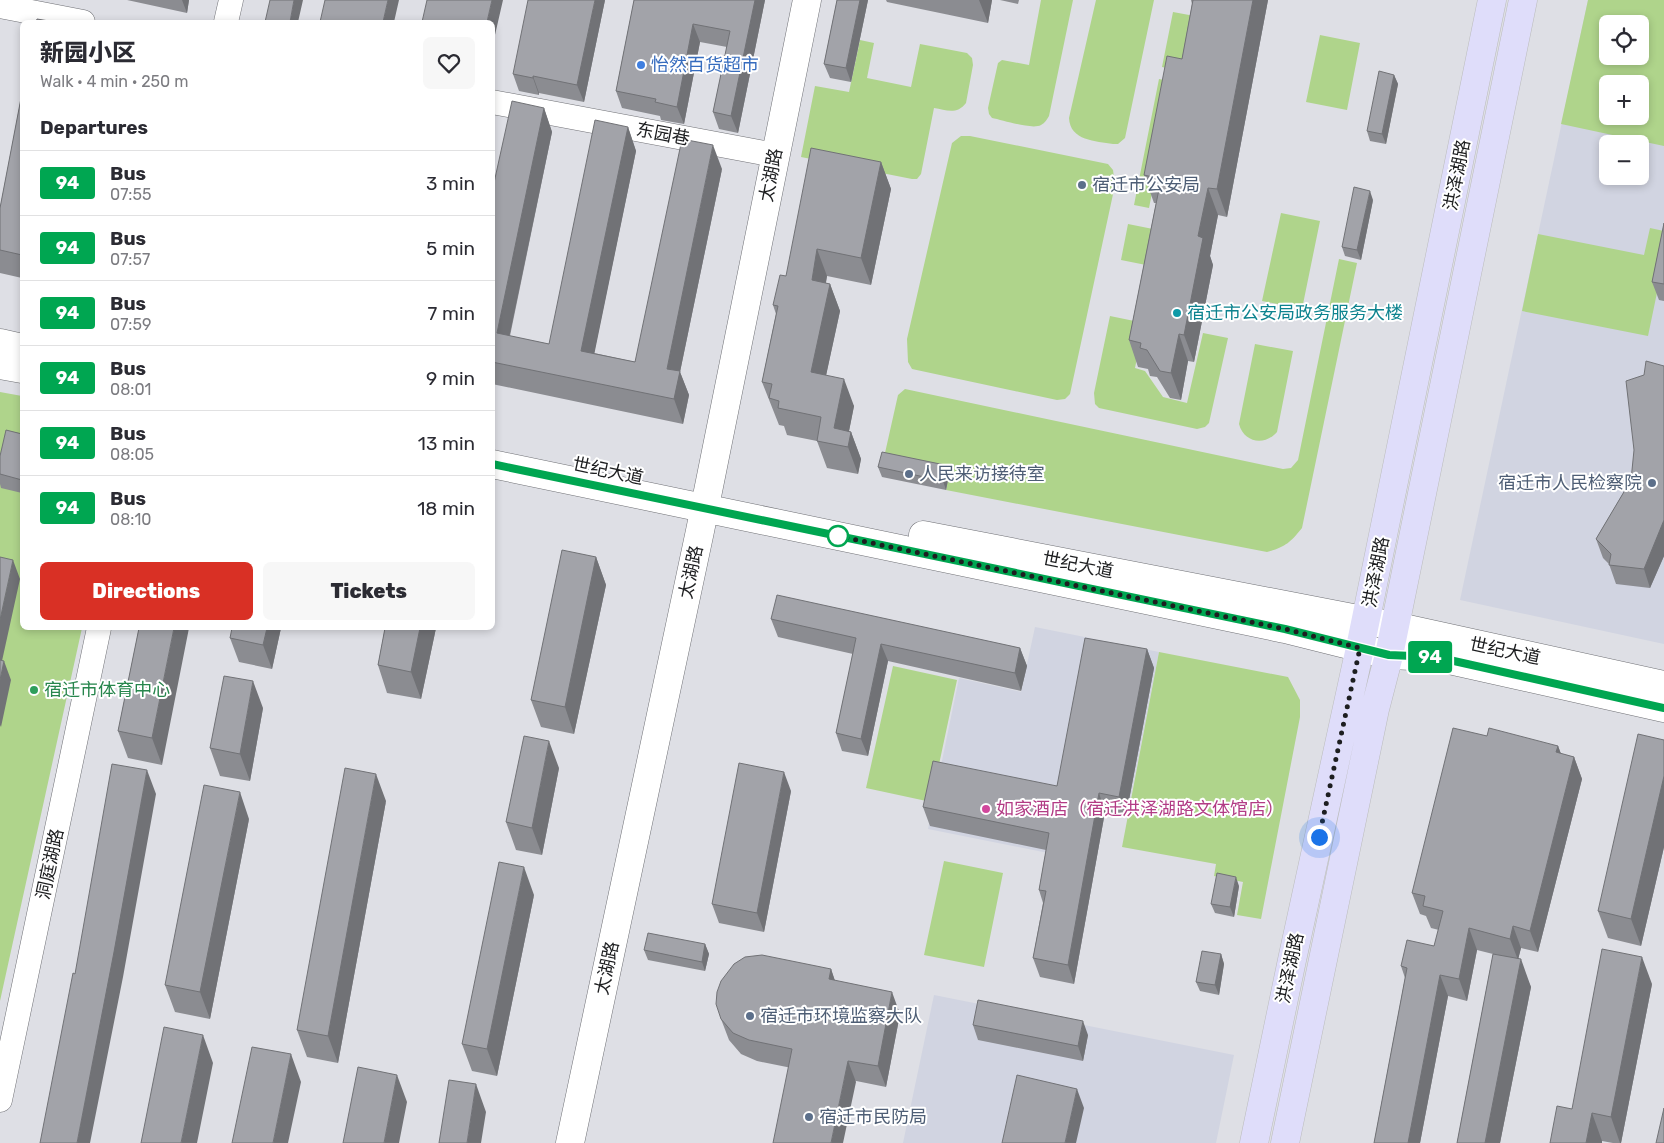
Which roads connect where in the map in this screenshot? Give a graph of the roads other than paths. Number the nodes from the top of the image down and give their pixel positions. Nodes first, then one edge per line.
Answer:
1 (231, 0) edge
2 (806, 0) edge
3 (1492, 0) edge
4 (1523, 0) edge
5 (0, 6) edge
6 (73, 20) edge
7 (226, 20) edge
8 (495, 103) edge
9 (775, 155) junction
10 (0, 343) edge
11 (20, 348) edge
12 (0, 365) edge
13 (20, 369) edge
14 (495, 448) edge
15 (495, 465) edge
16 (706, 500) junction
17 (1358, 619) junction
18 (1394, 626) junction
19 (99, 630) edge
20 (1353, 646) junction
21 (1389, 655) junction
22 (1664, 685) edge
23 (1664, 708) edge
24 (0, 1100) edge
25 (570, 1143) edge
26 (1254, 1143) edge
27 (1285, 1143) edge

1 - 7 street
2 - 9 street, 太湖路
3 - 17 main road, 洪泽湖路
4 - 18 main road, 洪泽湖路
5 - 6 street
8 - 9 street, 东园巷
9 - 16 street, 太湖路
10 - 11 street
12 - 13 street
14 - 16 street, 世纪大道
15 - 16 street, 世纪大道
16 - 17 street, 世纪大道
16 - 20 street, 世纪大道
16 - 25 street, 太湖路
17 - 18 street, 世纪大道
17 - 20 main road, 洪泽湖路
18 - 21 main road, 洪泽湖路
18 - 22 street, 世纪大道
19 - 24 street, 洞庭湖路
20 - 21 street, 世纪大道
20 - 26 main road, 洪泽湖路
21 - 23 street, 世纪大道
21 - 27 main road, 洪泽湖路

